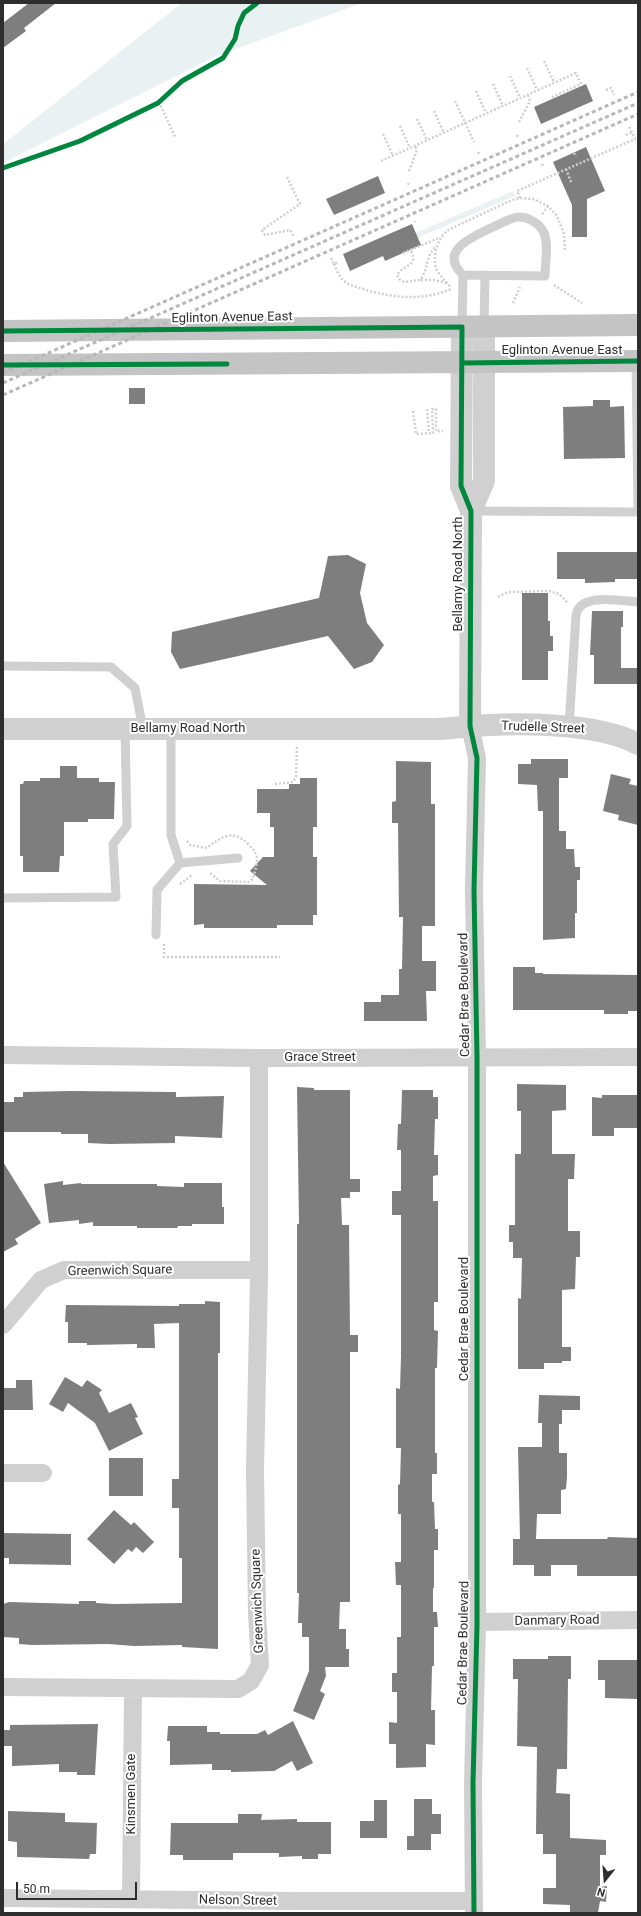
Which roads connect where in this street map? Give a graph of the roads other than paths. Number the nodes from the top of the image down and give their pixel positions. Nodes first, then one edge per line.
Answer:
1 (463, 275) junction
2 (485, 275) junction
3 (638, 325) edge
4 (462, 327) junction
5 (484, 327) junction
6 (3, 331) edge
7 (637, 361) edge
8 (462, 362) junction
9 (485, 362) junction
10 (3, 365) edge
11 (470, 511) junction
12 (638, 602) edge
13 (3, 666) edge
14 (470, 726) junction
15 (569, 726) junction
16 (3, 729) edge
17 (134, 729) junction
18 (171, 729) junction
19 (638, 744) edge
20 (238, 858) dead end
21 (180, 863) junction
22 (5, 898) dead end
23 (156, 935) dead end
24 (3, 1055) edge
25 (477, 1057) junction
26 (638, 1057) edge
27 (259, 1058) junction
28 (258, 1270) junction
29 (3, 1325) edge
30 (3, 1473) edge
31 (43, 1473) dead end
32 (638, 1620) edge
33 (476, 1622) junction
34 (3, 1687) edge
35 (133, 1688) junction
36 (3, 1898) edge
37 (131, 1899) junction
38 (474, 1907) edge

1 - 2 lane
1 - 2 lane
1 - 4 lane
2 - 5 lane
3 - 5 main road, Eglinton Avenue East
4 - 5 main road, Eglinton Avenue East
4 - 6 main road, Eglinton Avenue East
4 - 8 street, Bellamy Road North
5 - 9 street, Bellamy Road North
7 - 9 main road, Eglinton Avenue East
7 - 11 lane
8 - 9 main road, Eglinton Avenue East
8 - 10 main road, Eglinton Avenue East
8 - 11 street, Bellamy Road North
9 - 11 street, Bellamy Road North
11 - 14 street, Bellamy Road North
12 - 15 lane
13 - 17 lane
14 - 15 street, Trudelle Street
14 - 18 street, Bellamy Road North
14 - 25 street, Cedar Brae Boulevard
15 - 19 street, Trudelle Street
16 - 17 street, Bellamy Road North
17 - 18 street, Bellamy Road North
17 - 22 lane
18 - 21 lane
20 - 21 lane
21 - 23 lane
24 - 27 street, Grace Street
25 - 26 street, Grace Street
25 - 27 street, Grace Street
25 - 33 street, Cedar Brae Boulevard
27 - 28 street, Greenwich Square
28 - 29 street, Greenwich Square
28 - 35 street, Greenwich Square
30 - 31 street
32 - 33 street, Danmary Road
33 - 38 street, Cedar Brae Boulevard
34 - 35 street, Greenwich Square
35 - 37 street, Kinsmen Gate
36 - 37 street, Nelson Street
37 - 38 street, Nelson Street

